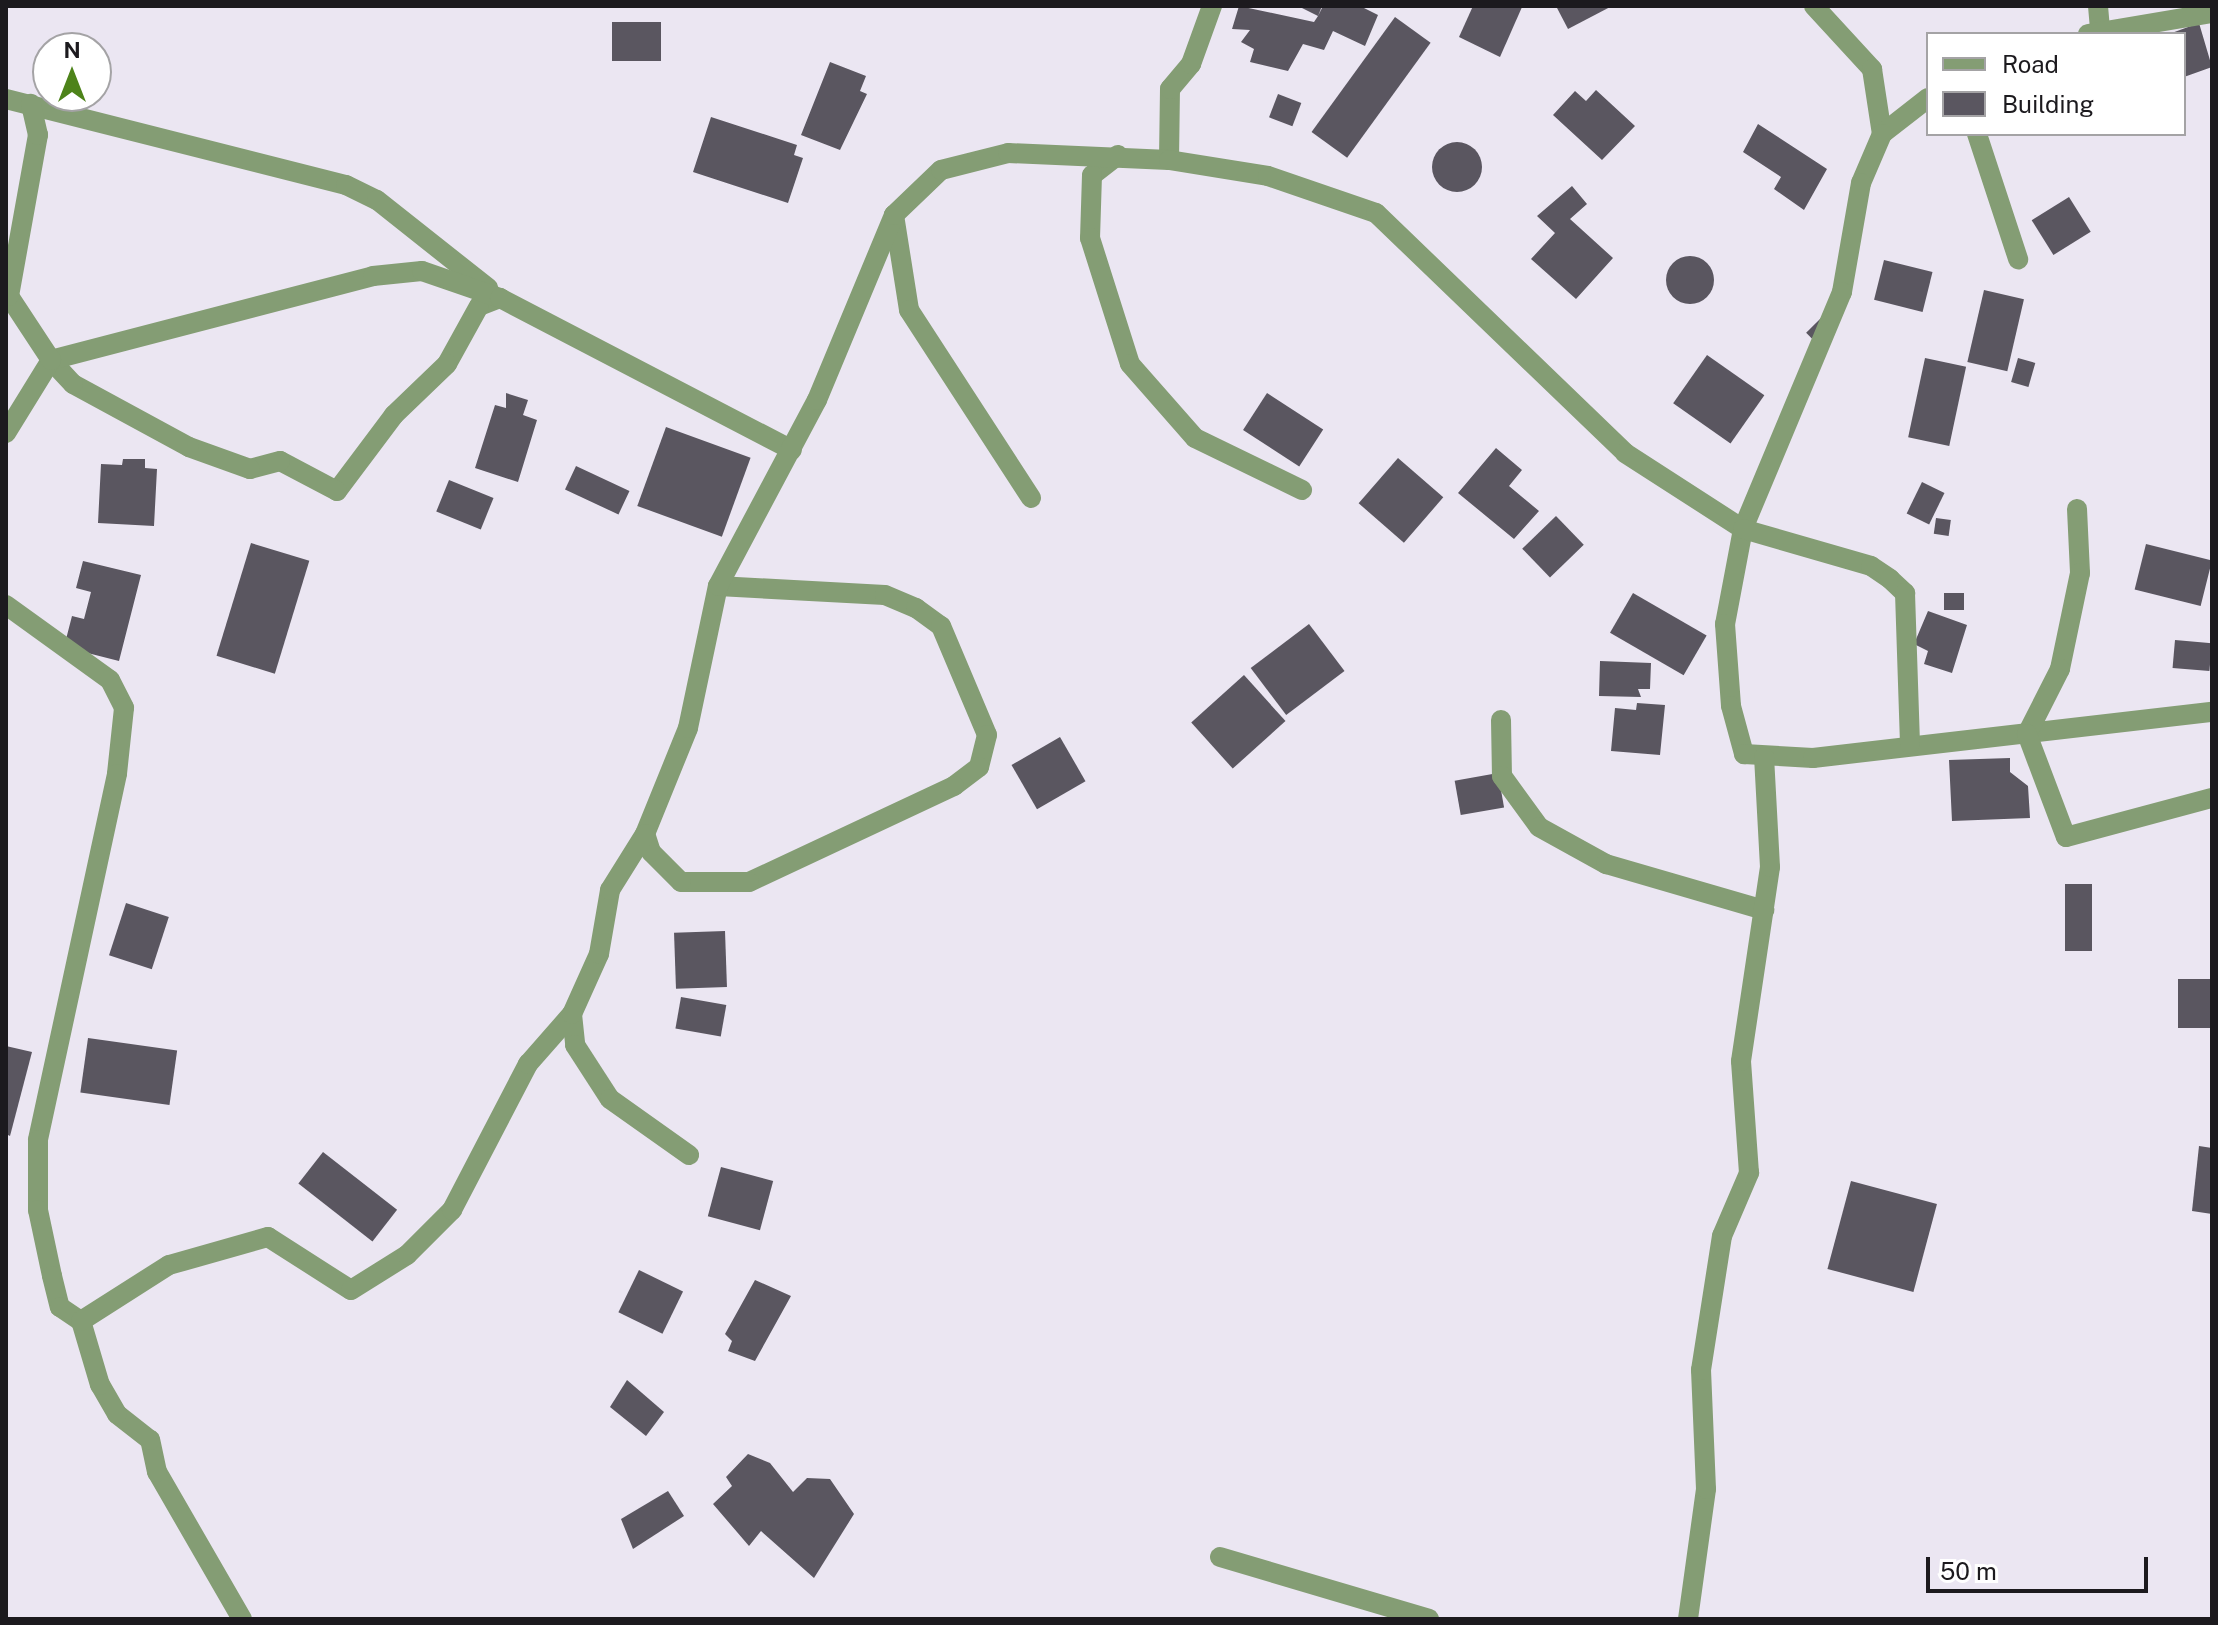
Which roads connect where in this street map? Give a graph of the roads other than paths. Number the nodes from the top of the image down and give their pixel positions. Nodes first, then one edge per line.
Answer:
1 (1212, 6) edge
2 (1814, 6) edge
3 (2098, 6) edge
4 (2212, 13) edge
5 (2094, 32) edge
6 (6, 99) edge
7 (1926, 100) edge
8 (31, 104) junction
9 (1882, 134) junction
10 (1978, 136) edge
11 (1118, 155) junction
12 (1169, 160) junction
13 (894, 215) junction
14 (2018, 259) dead end
15 (500, 298) junction
16 (51, 360) junction
17 (7, 429) edge
18 (792, 450) junction
19 (1302, 490) dead end
20 (1031, 498) dead end
21 (2077, 509) dead end
22 (1743, 529) junction
23 (718, 586) junction
24 (6, 605) edge
25 (2212, 712) edge
26 (1501, 720) dead end
27 (2027, 734) junction
28 (1910, 744) junction
29 (1764, 757) junction
30 (2212, 798) edge
31 (645, 834) junction
32 (1764, 910) junction
33 (572, 1014) junction
34 (689, 1155) dead end
35 (81, 1321) junction
36 (1220, 1557) dead end
37 (242, 1619) edge
38 (1429, 1619) edge
39 (1688, 1619) edge

1 - 12 street
2 - 9 street
3 - 5 street
4 - 5 street
6 - 8 street
7 - 9 street
8 - 15 street
8 - 16 street
9 - 22 street
10 - 14 street
11 - 12 street
11 - 13 street
11 - 19 street
12 - 22 street
13 - 18 street
13 - 20 street
15 - 16 street
15 - 16 street
15 - 18 street
16 - 17 street
18 - 23 street
21 - 27 street
22 - 28 street
22 - 29 street
23 - 31 street
23 - 31 street
24 - 35 street
25 - 27 street
26 - 32 street
27 - 28 street
27 - 30 street
28 - 29 street
29 - 32 street
31 - 33 street
32 - 39 street
33 - 34 street
33 - 35 street
35 - 37 street
36 - 38 street

